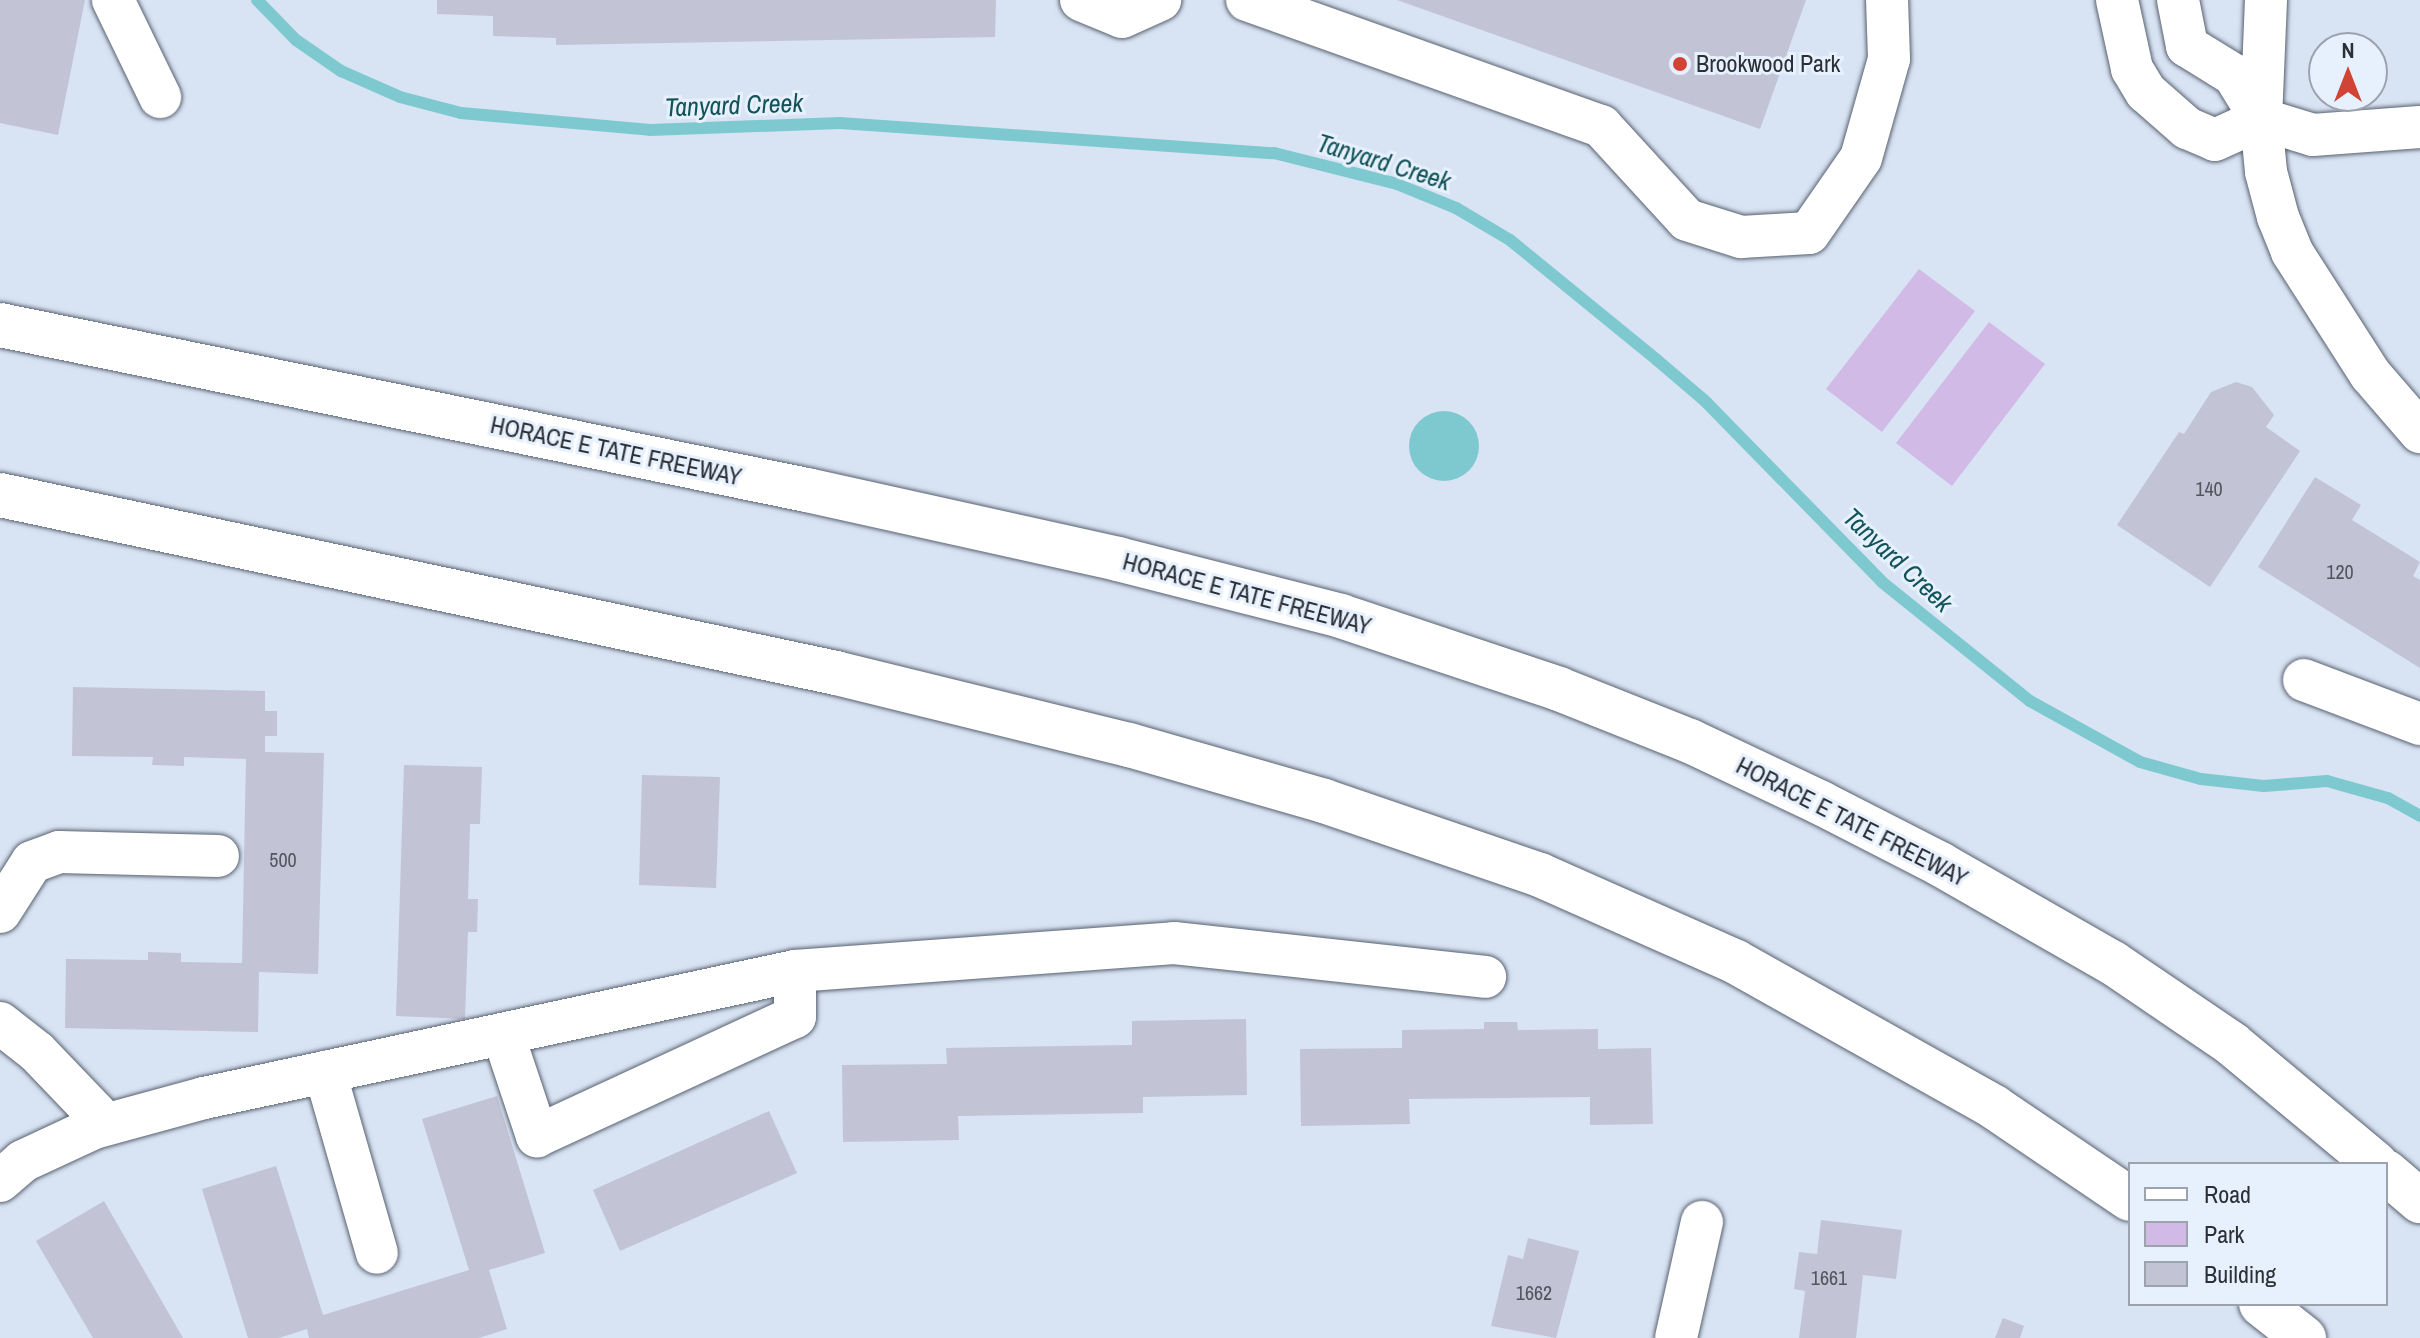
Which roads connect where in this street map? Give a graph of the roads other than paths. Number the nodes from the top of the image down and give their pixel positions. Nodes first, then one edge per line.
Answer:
1 (113, 0) edge
2 (1081, 0) edge
3 (1160, 0) edge
4 (1247, 0) edge
5 (1887, 0) edge
6 (2117, 0) edge
7 (2178, 0) edge
8 (2266, 0) edge
9 (160, 97) dead end
10 (2261, 119) junction
11 (2420, 127) edge
12 (0, 325) edge
13 (2420, 432) edge
14 (0, 495) edge
15 (2304, 680) dead end
16 (2420, 724) edge
17 (218, 856) dead end
18 (0, 912) edge
19 (795, 971) junction
20 (1485, 977) dead end
21 (0, 1023) edge
22 (503, 1034) junction
23 (325, 1072) junction
24 (106, 1124) junction
25 (2374, 1162) edge
26 (2388, 1174) edge
27 (0, 1181) edge
28 (2128, 1198) edge
29 (2420, 1201) edge
30 (1702, 1222) dead end
31 (377, 1253) dead end
32 (2264, 1306) edge
33 (1676, 1338) edge
34 (2304, 1338) edge

1 - 9 street
2 - 3 street
4 - 5 street
6 - 10 street
7 - 10 street
8 - 10 street
10 - 11 street
10 - 13 street
12 - 25 highway, HORACE E TATE FREEWAY
14 - 28 highway
15 - 16 street
17 - 18 street
19 - 20 street
19 - 22 street
19 - 22 street
21 - 24 street
22 - 23 street
23 - 24 street
23 - 31 street
24 - 27 street
26 - 29 highway
30 - 33 street
32 - 34 highway

